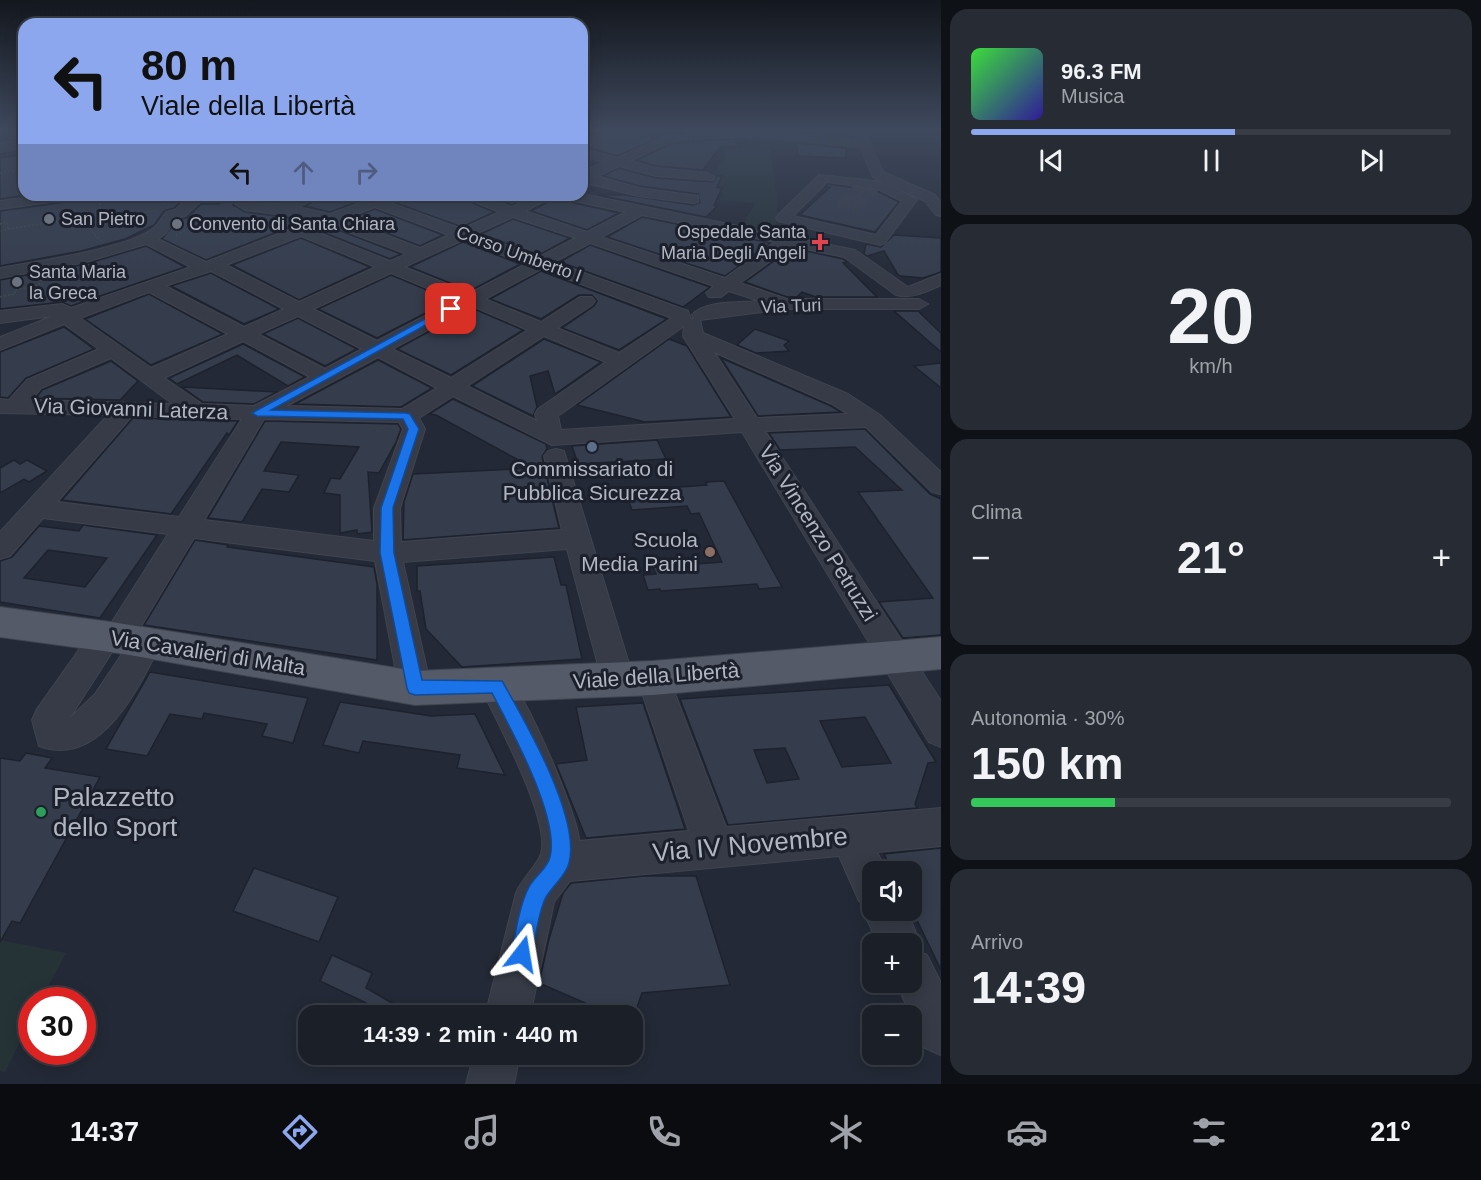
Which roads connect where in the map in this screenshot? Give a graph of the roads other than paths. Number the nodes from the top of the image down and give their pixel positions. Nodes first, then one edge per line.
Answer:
1 (600, 182) edge
2 (705, 182) edge
3 (820, 182) edge
4 (853, 182) edge
5 (894, 182) edge
6 (693, 199) junction
7 (588, 200) edge
8 (29, 201) edge
9 (193, 201) edge
10 (244, 201) edge
11 (302, 201) edge
12 (371, 201) edge
13 (377, 201) edge
14 (481, 201) edge
15 (536, 201) edge
16 (374, 202) junction
17 (0, 205) edge
18 (289, 206) junction
19 (640, 210) junction
20 (511, 212) junction
21 (941, 212) edge
22 (678, 218) junction
23 (330, 219) junction
24 (832, 230) junction
25 (302, 231) junction
26 (462, 234) junction
27 (589, 237) junction
28 (147, 239) junction
29 (790, 239) junction
30 (817, 246) junction
31 (414, 256) junction
32 (215, 260) junction
33 (540, 261) junction
34 (390, 267) junction
35 (0, 273) edge
36 (941, 279) edge
37 (726, 284) junction
38 (151, 286) junction
39 (489, 289) junction
40 (916, 298) junction
41 (469, 299) junction
42 (102, 302) junction
43 (586, 302) dead end
44 (786, 304) junction
45 (299, 309) junction
46 (0, 317) edge
47 (68, 318) junction
48 (688, 321) junction
49 (542, 329) junction
50 (242, 334) junction
51 (0, 344) edge
52 (376, 348) junction
53 (112, 351) junction
54 (620, 360) junction
55 (324, 376) junction
56 (149, 377) junction
57 (451, 386) junction
58 (7, 406) edge
59 (126, 409) junction
60 (197, 411) junction
61 (257, 413) junction
62 (406, 416) junction
63 (872, 420) junction
64 (751, 424) junction
65 (554, 447) junction
66 (941, 486) edge
67 (37, 508) junction
68 (187, 527) junction
69 (578, 539) junction
70 (0, 549) edge
71 (387, 553) junction
72 (0, 622) edge
73 (124, 639) junction
74 (941, 653) edge
75 (896, 657) junction
76 (636, 679) junction
77 (496, 686) junction
78 (415, 688) junction
79 (941, 731) edge
80 (941, 827) edge
81 (849, 835) junction
82 (714, 848) junction
83 (560, 862) junction
84 (862, 863) edge
85 (922, 991) edge
86 (510, 1005) edge
87 (941, 1032) edge
88 (495, 1065) edge
89 (490, 1084) edge

1 - 6 street
2 - 6 street
3 - 24 street
4 - 24 street
5 - 21 street
6 - 22 street
7 - 19 street
8 - 17 street
9 - 28 street
10 - 18 street
11 - 18 street
12 - 16 street, Corso Umberto I
13 - 16 street
14 - 20 street
15 - 20 street
16 - 23 street
16 - 26 street, Corso Umberto I
18 - 23 street
19 - 22 street
19 - 27 street
20 - 26 street
20 - 27 street
22 - 29 street
23 - 25 street
23 - 31 street
24 - 30 street
25 - 32 street
25 - 34 street
26 - 31 street
26 - 33 street, Corso Umberto I
27 - 33 street
27 - 37 street
28 - 32 street
28 - 35 street
29 - 30 street
29 - 37 street
30 - 40 street
31 - 34 street
31 - 39 street
32 - 38 street
32 - 45 street
33 - 39 street
33 - 48 street, Corso Umberto I
34 - 41 street
34 - 45 street
36 - 40 street
37 - 44 street
37 - 48 street
38 - 42 street
38 - 50 street
39 - 41 street
40 - 44 street, Via Turi
41 - 49 street
41 - 52 street
42 - 46 street
42 - 47 street
43 - 49 street
44 - 48 street, Via Turi
45 - 50 street
45 - 52 street
47 - 51 street
47 - 53 street
48 - 54 street
48 - 63 street, Corso Umberto I
48 - 64 street, Via Vincenzo Petruzzi
49 - 54 street
49 - 57 street
50 - 55 street
50 - 56 street
52 - 55 street
52 - 57 street
53 - 56 street
53 - 58 street
54 - 65 street
55 - 61 street
56 - 60 street
57 - 62 street
57 - 65 street
58 - 59 street, Via Giovanni Laterza
59 - 60 street, Via Giovanni Laterza
59 - 67 street
60 - 61 street, Via Giovanni Laterza
61 - 62 street, Via Giovanni Laterza
61 - 68 street
62 - 71 street
63 - 64 street
63 - 66 street, Corso Umberto I
64 - 65 street
64 - 75 street, Via Vincenzo Petruzzi
65 - 69 street
67 - 68 street
67 - 70 street
68 - 71 street
68 - 73 street
69 - 71 street
69 - 76 street
71 - 78 street
72 - 73 main road, Via Cavalieri di Malta
73 - 78 main road, Via Cavalieri di Malta
74 - 75 main road, Viale della Libertà
75 - 76 main road, Viale della Libertà
75 - 79 street, Via Vincenzo Petruzzi
76 - 77 main road, Viale della Libertà
76 - 82 street
77 - 78 main road, Viale della Libertà
77 - 83 street
80 - 81 street, Via IV Novembre
81 - 82 street, Via IV Novembre
81 - 84 street
82 - 83 street, Via IV Novembre
83 - 86 street
85 - 87 street
88 - 89 street

